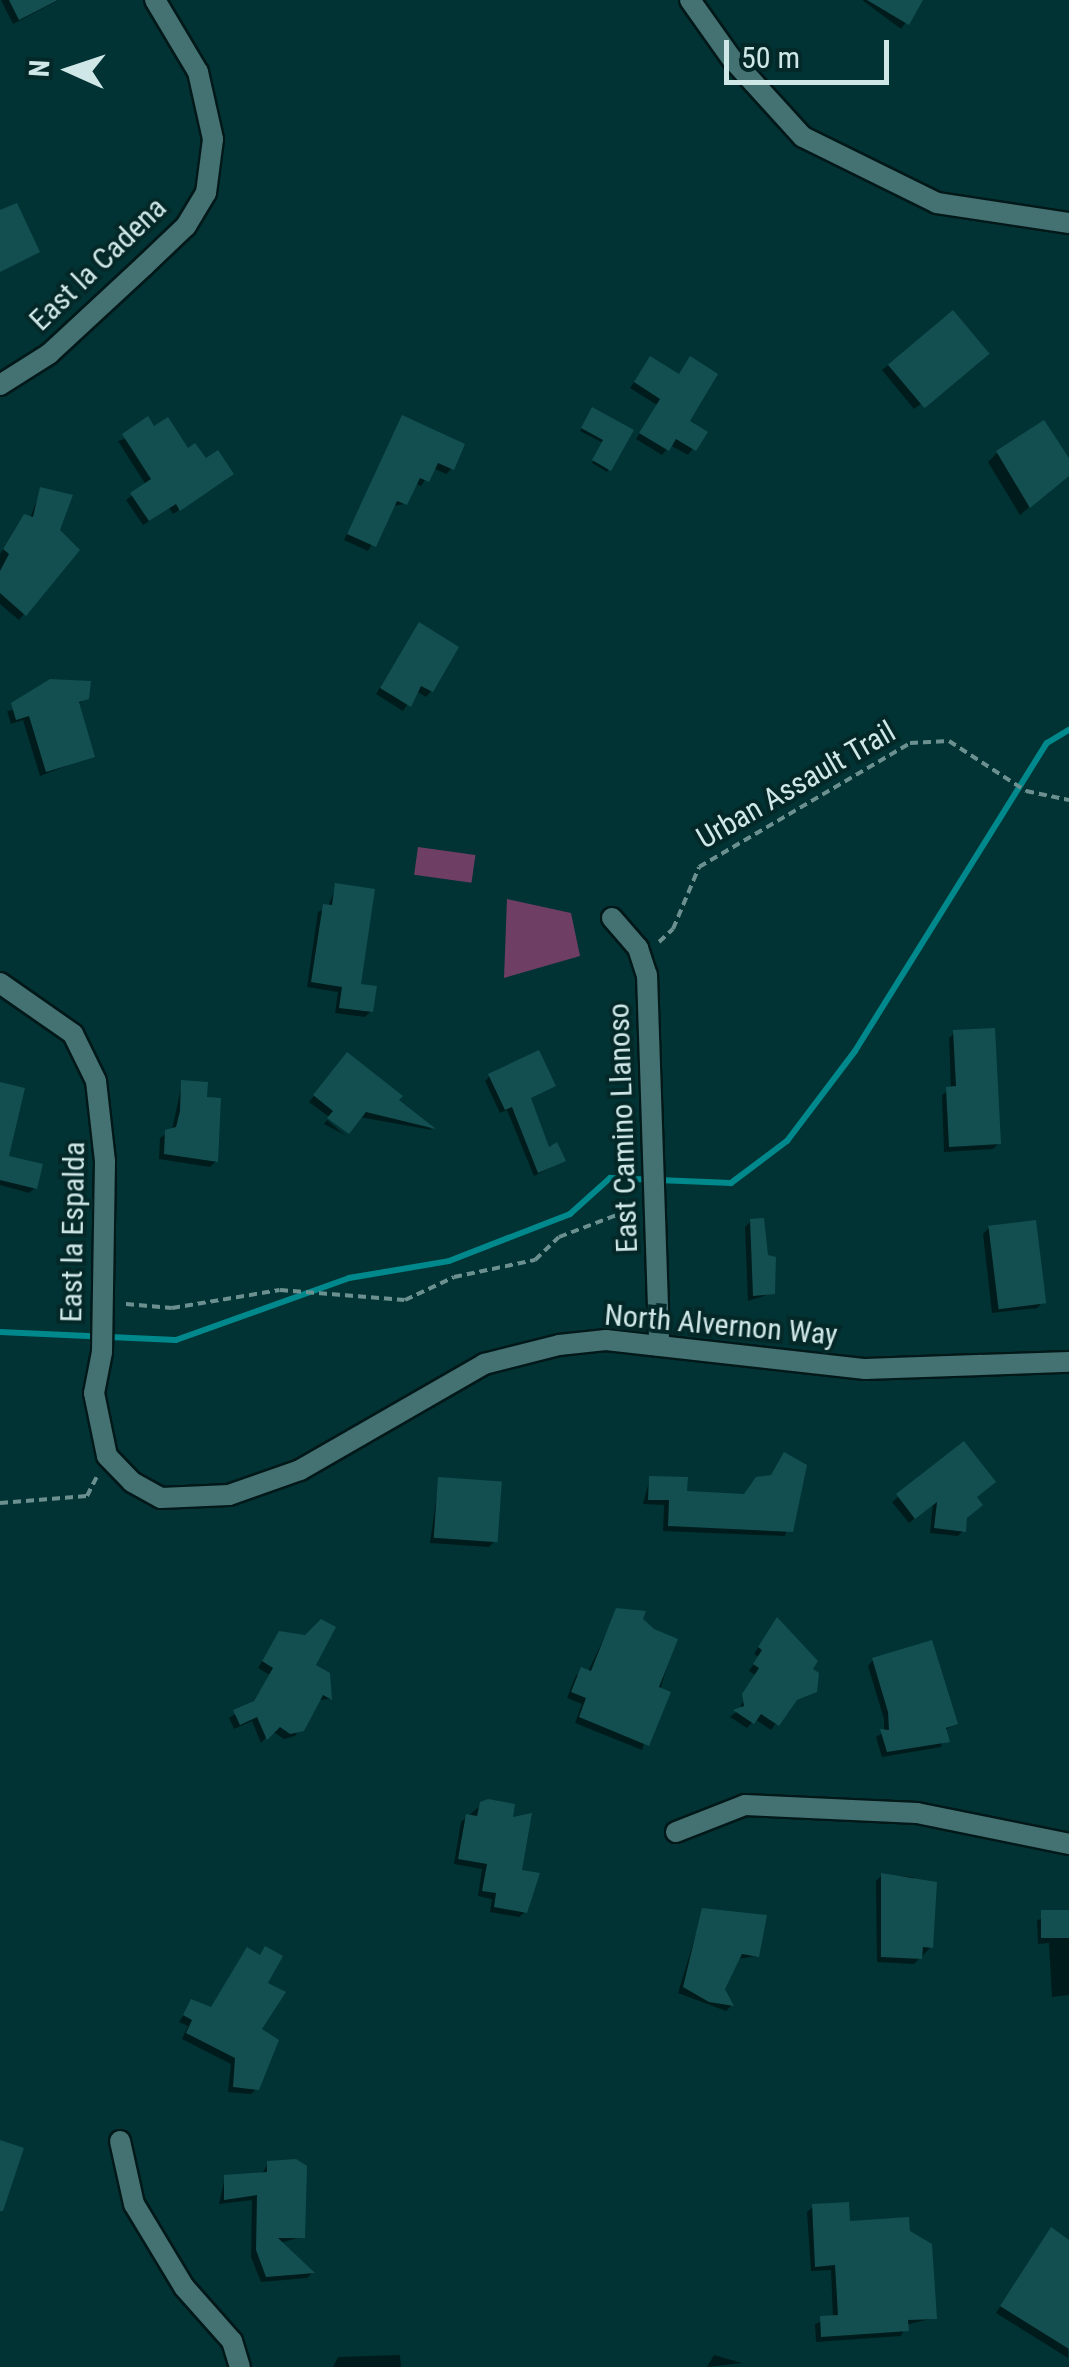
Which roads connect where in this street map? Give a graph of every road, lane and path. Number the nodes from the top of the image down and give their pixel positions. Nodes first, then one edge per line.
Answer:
1 (155, 0) edge
2 (690, 0) edge
3 (1069, 223) edge
4 (0, 385) edge
5 (1069, 800) edge
6 (612, 918) dead end
7 (642, 960) junction
8 (0, 983) edge
9 (640, 1194) dead end
10 (101, 1302) junction
11 (659, 1346) junction
12 (1069, 1362) edge
13 (107, 1456) junction
14 (0, 1503) edge
15 (676, 1832) dead end
16 (1069, 1844) edge
17 (120, 2141) dead end
18 (240, 2367) edge

1 - 4 street, East la Cadena
2 - 3 street
5 - 7 path, Urban Assault Trail
6 - 7 street, East Camino Llanoso
7 - 11 street, East Camino Llanoso
8 - 10 street, East la Espalda
9 - 10 path
10 - 13 street, East la Espalda
11 - 12 street, North Alvernon Way
11 - 13 street, North Alvernon Way
13 - 14 path
15 - 16 street
17 - 18 street

